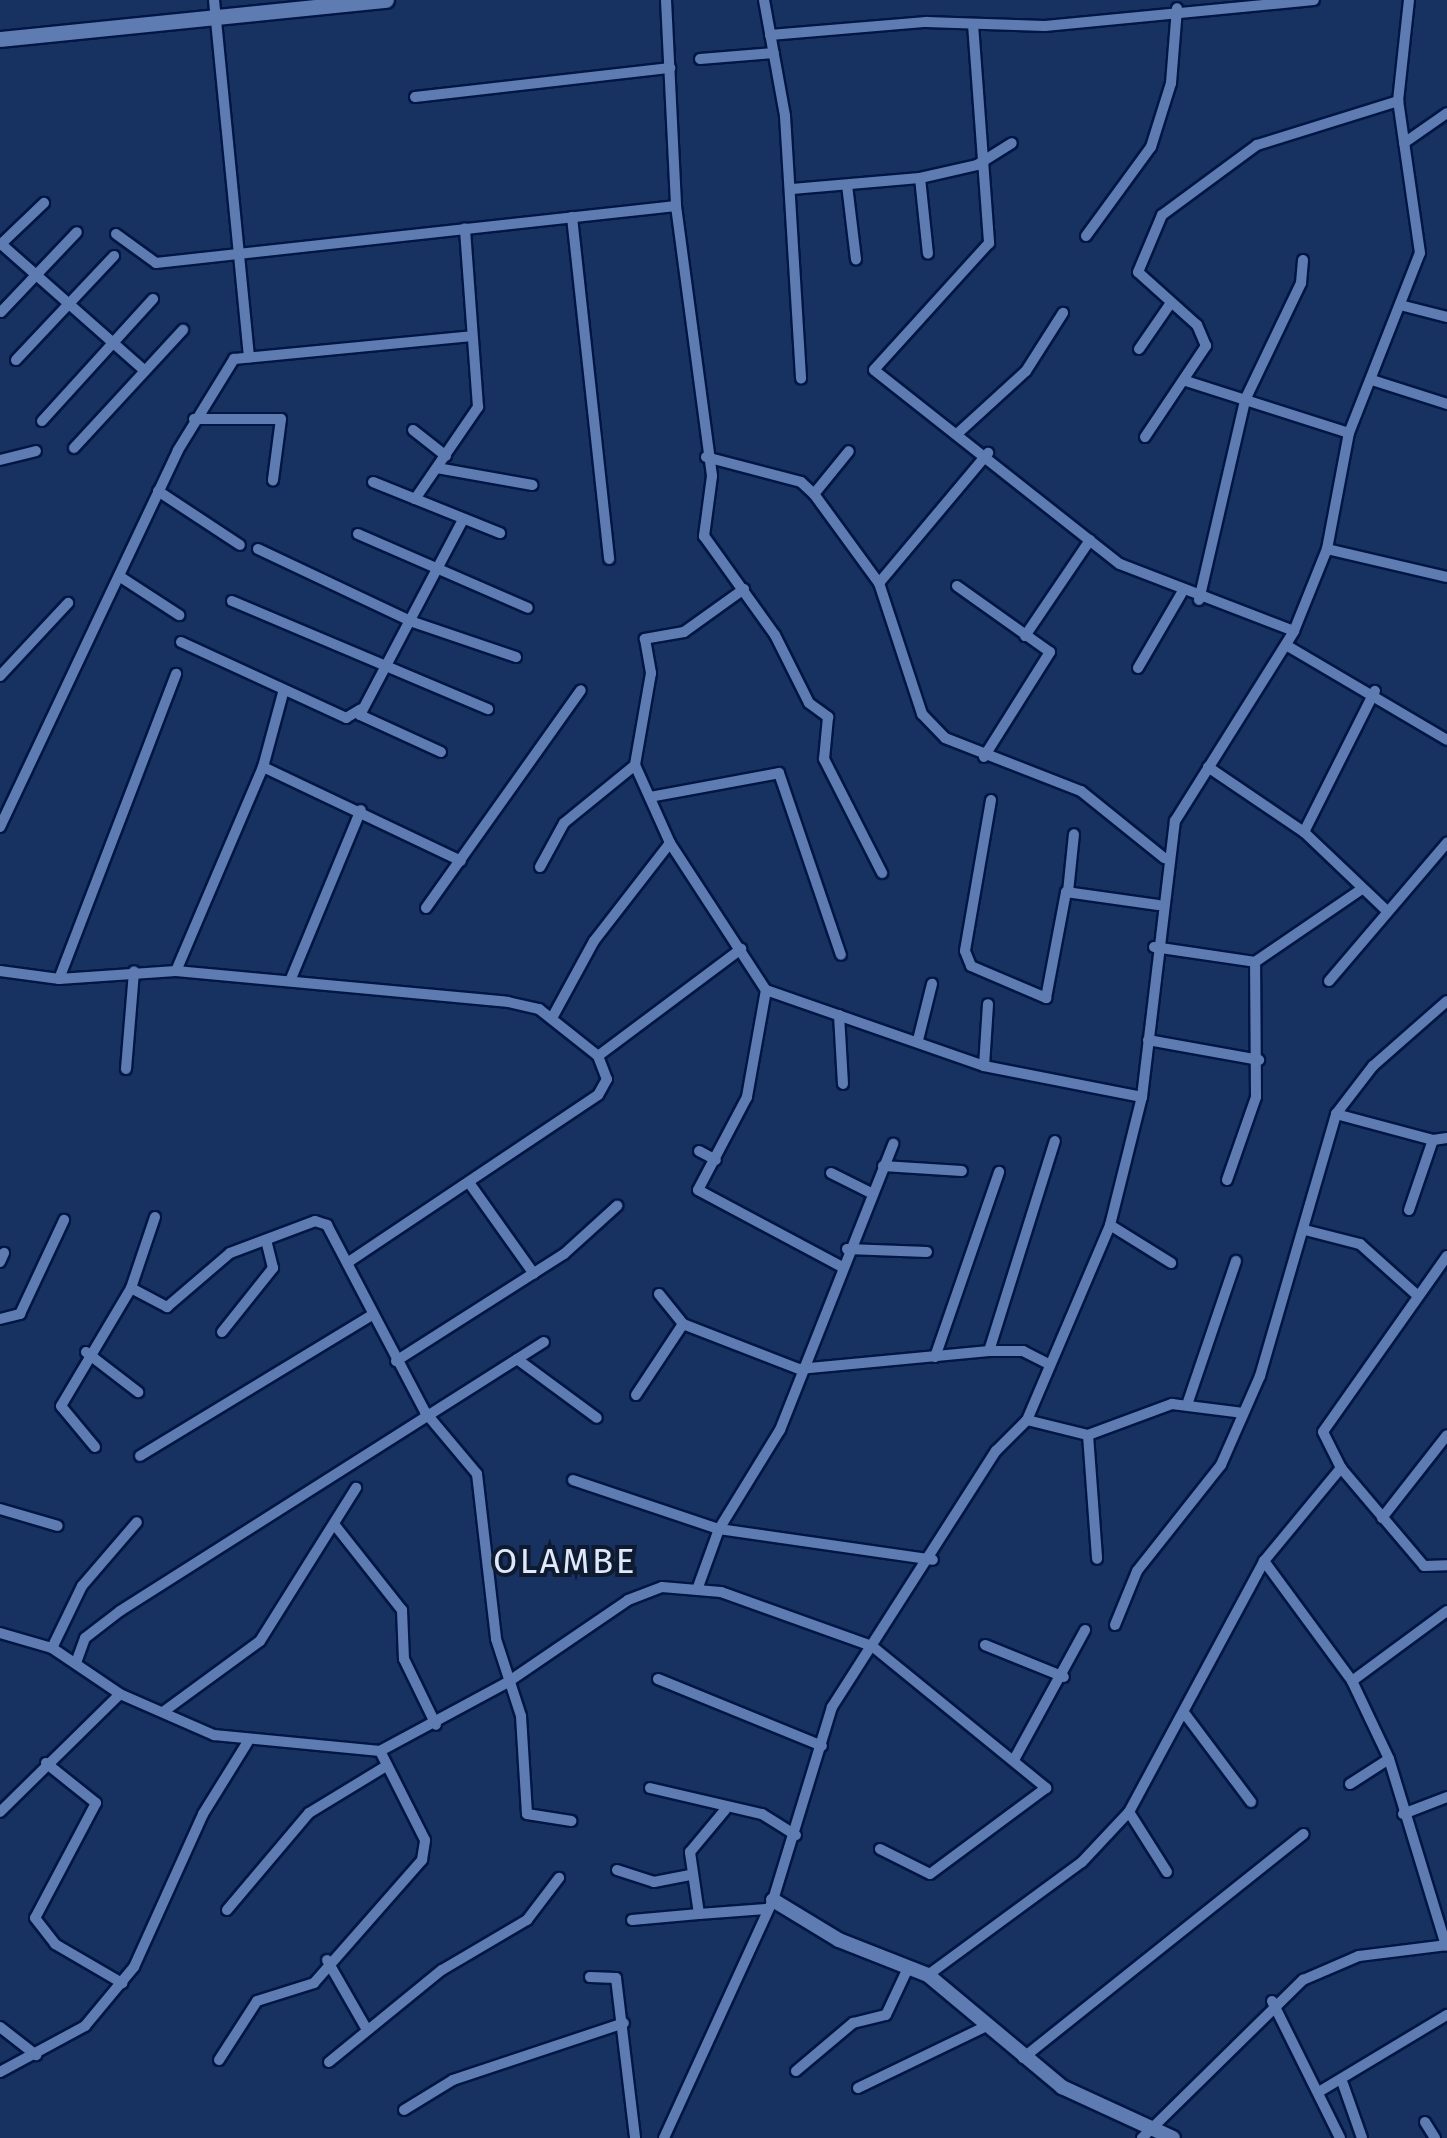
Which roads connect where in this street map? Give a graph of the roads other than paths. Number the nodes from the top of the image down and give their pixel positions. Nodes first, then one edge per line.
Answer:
1 (214, 0) edge
2 (386, 0) edge
3 (666, 0) edge
4 (764, 0) edge
5 (1314, 0) edge
6 (1409, 0) edge
7 (1204, 2) edge
8 (1178, 8) junction
9 (216, 17) junction
10 (973, 24) junction
11 (770, 35) junction
12 (0, 40) edge
13 (774, 53) junction
14 (700, 58) dead end
15 (670, 68) junction
16 (415, 97) dead end
17 (1398, 101) junction
18 (1447, 113) edge
19 (1012, 143) dead end
20 (1404, 143) junction
21 (977, 165) junction
22 (920, 178) junction
23 (847, 185) junction
24 (792, 189) junction
25 (44, 203) dead end
26 (676, 206) junction
27 (572, 217) junction
28 (465, 228) junction
29 (77, 232) dead end
30 (116, 234) dead end
31 (1086, 236) dead end
32 (0, 244) edge
33 (242, 251) junction
34 (928, 254) dead end
35 (114, 256) dead end
36 (856, 259) dead end
37 (1302, 260) dead end
38 (34, 274) junction
39 (153, 299) dead end
40 (67, 304) junction
41 (1170, 304) junction
42 (1404, 306) junction
43 (1, 312) edge
44 (1063, 313) dead end
45 (1447, 317) edge
46 (183, 330) dead end
47 (472, 336) junction
48 (114, 342) junction
49 (1138, 349) dead end
50 (249, 357) junction
51 (16, 360) dead end
52 (145, 371) junction
53 (801, 380) dead end
54 (1186, 380) junction
55 (1372, 380) junction
56 (1245, 400) junction
57 (1447, 404) edge
58 (194, 419) junction
59 (42, 421) dead end
60 (413, 430) dead end
61 (1348, 433) junction
62 (958, 434) junction
63 (1145, 437) dead end
64 (74, 448) dead end
65 (36, 451) dead end
66 (850, 452) dead end
67 (988, 454) junction
68 (446, 456) junction
69 (706, 457) junction
70 (0, 460) edge
71 (437, 468) junction
72 (273, 480) dead end
73 (373, 482) dead end
74 (532, 484) dead end
75 (158, 491) junction
76 (814, 494) junction
77 (415, 499) junction
78 (463, 520) junction
79 (358, 534) dead end
80 (500, 534) dead end
81 (1090, 540) junction
82 (240, 545) dead end
83 (1327, 548) junction
84 (258, 549) dead end
85 (609, 559) dead end
86 (435, 574) junction
87 (119, 576) junction
88 (1447, 576) edge
89 (879, 583) junction
90 (957, 586) dead end
91 (744, 590) junction
92 (1181, 594) junction
93 (1199, 600) junction
94 (232, 601) dead end
95 (68, 603) dead end
96 (528, 608) dead end
97 (179, 614) dead end
98 (410, 621) junction
99 (1294, 630) junction
100 (1025, 636) junction
101 (181, 642) dead end
102 (1286, 645) junction
103 (516, 657) dead end
104 (1138, 668) dead end
105 (383, 672) junction
106 (176, 674) dead end
107 (0, 676) edge
108 (581, 690) dead end
109 (1375, 690) junction
110 (283, 693) junction
111 (368, 701) junction
112 (488, 709) dead end
113 (1447, 740) edge
114 (441, 752) dead end
115 (984, 757) junction
116 (634, 764) junction
117 (263, 767) junction
118 (1208, 768) junction
119 (650, 796) junction
120 (991, 800) dead end
121 (360, 810) junction
122 (0, 827) edge
123 (1304, 832) junction
124 (1074, 834) dead end
125 (670, 842) junction
126 (1447, 843) edge
127 (1164, 858) junction
128 (461, 861) junction
129 (540, 867) dead end
130 (882, 874) dead end
131 (1362, 889) junction
132 (1068, 892) junction
133 (1158, 904) junction
134 (426, 908) dead end
135 (1386, 910) junction
136 (1154, 947) junction
137 (742, 949) junction
138 (841, 956) dead end
139 (1256, 962) junction
140 (0, 971) edge
141 (176, 971) junction
142 (134, 972) junction
143 (59, 978) junction
144 (290, 981) junction
145 (1329, 981) dead end
146 (932, 984) dead end
147 (766, 990) junction
148 (1447, 1002) edge
149 (988, 1004) dead end
150 (839, 1015) junction
151 (552, 1018) junction
152 (918, 1040) junction
153 (1148, 1040) junction
154 (598, 1056) junction
155 (1259, 1060) junction
156 (984, 1066) junction
157 (126, 1069) dead end
158 (842, 1084) dead end
159 (1142, 1097) junction
160 (1336, 1114) junction
161 (1447, 1138) edge
162 (1434, 1140) junction
163 (1055, 1141) dead end
164 (893, 1144) dead end
165 (699, 1151) dead end
166 (716, 1160) junction
167 (883, 1166) junction
168 (962, 1172) dead end
169 (999, 1172) dead end
170 (830, 1173) dead end
171 (1227, 1180) dead end
172 (470, 1184) junction
173 (869, 1192) junction
174 (617, 1206) dead end
175 (1409, 1210) dead end
176 (155, 1217) dead end
177 (64, 1220) dead end
178 (1110, 1225) junction
179 (1305, 1230) junction
180 (267, 1244) junction
181 (847, 1249) junction
182 (927, 1252) dead end
183 (1447, 1256) edge
184 (1236, 1261) dead end
185 (349, 1262) junction
186 (1171, 1263) dead end
187 (842, 1267) junction
188 (534, 1274) junction
189 (130, 1288) junction
190 (658, 1294) dead end
191 (1417, 1295) junction
192 (369, 1317) junction
193 (0, 1319) edge
194 (684, 1324) junction
195 (222, 1332) dead end
196 (544, 1342) dead end
197 (989, 1351) junction
198 (86, 1352) junction
199 (935, 1357) junction
200 (518, 1359) junction
201 (396, 1361) junction
202 (1049, 1364) junction
203 (799, 1369) junction
204 (138, 1392) dead end
205 (636, 1395) dead end
206 (1188, 1402) junction
207 (425, 1412) junction
208 (1243, 1413) junction
209 (597, 1418) dead end
210 (1027, 1420) junction
211 (1088, 1434) junction
212 (1447, 1435) edge
213 (96, 1448) dead end
214 (140, 1456) dead end
215 (1342, 1468) junction
216 (573, 1480) dead end
217 (356, 1488) dead end
218 (0, 1508) edge
219 (1382, 1518) junction
220 (138, 1522) dead end
221 (334, 1524) junction
222 (58, 1526) dead end
223 (719, 1529) junction
224 (1097, 1559) dead end
225 (932, 1560) junction
226 (1264, 1560) junction
227 (1447, 1564) edge
228 (698, 1587) junction
229 (1447, 1611) edge
230 (1115, 1626) dead end
231 (1085, 1630) dead end
232 (0, 1633) edge
233 (872, 1646) junction
234 (986, 1646) dead end
235 (52, 1648) junction
236 (77, 1660) junction
237 (658, 1678) dead end
238 (1064, 1678) junction
239 (1352, 1680) junction
240 (508, 1682) junction
241 (120, 1694) junction
242 (163, 1712) junction
243 (1185, 1714) junction
244 (436, 1725) junction
245 (247, 1743) junction
246 (822, 1746) junction
247 (380, 1752) junction
248 (1015, 1758) junction
249 (1389, 1759) junction
250 (46, 1763) junction
251 (383, 1768) junction
252 (1350, 1784) dead end
253 (650, 1788) dead end
254 (1447, 1797) edge
255 (1251, 1802) dead end
256 (726, 1810) junction
257 (0, 1812) edge
258 (1129, 1812) junction
259 (1403, 1814) junction
260 (571, 1821) dead end
261 (1304, 1834) dead end
262 (796, 1835) junction
263 (880, 1849) dead end
264 (617, 1870) dead end
265 (1166, 1872) dead end
266 (691, 1875) junction
267 (559, 1878) dead end
268 (769, 1904) junction
269 (227, 1910) dead end
270 (699, 1914) junction
271 (632, 1920) dead end
272 (1446, 1945) edge
273 (328, 1960) junction
274 (908, 1966) junction
275 (928, 1975) junction
276 (590, 1977) dead end
277 (122, 1983) junction
278 (1272, 2001) junction
279 (1447, 2015) edge
280 (624, 2023) junction
281 (985, 2026) junction
282 (0, 2027) edge
283 (366, 2028) junction
284 (36, 2055) junction
285 (1022, 2058) junction
286 (218, 2060) dead end
287 (328, 2062) dead end
288 (796, 2071) dead end
289 (0, 2072) edge
290 (1343, 2084) junction
291 (858, 2088) dead end
292 (1322, 2090) junction
293 (404, 2110) dead end
294 (1426, 2122) dead end
295 (1147, 2132) edge
296 (635, 2138) edge
297 (664, 2138) edge
298 (1173, 2138) edge
299 (1340, 2138) edge
300 (1362, 2138) edge
301 (1435, 2138) edge

1 - 9 street
2 - 9 main road
3 - 15 street
4 - 11 street
5 - 7 street
6 - 17 street
7 - 8 street
8 - 10 street
8 - 31 street
9 - 12 main road
9 - 33 street
10 - 11 street
10 - 21 street
11 - 13 street
13 - 14 street
13 - 24 street
15 - 16 street
15 - 26 street
17 - 20 street
17 - 41 street
18 - 20 street
19 - 21 street
20 - 42 street
21 - 22 street
21 - 62 street
22 - 23 street
22 - 34 street
23 - 24 street
23 - 36 street
24 - 53 street
25 - 32 street
26 - 27 street
26 - 69 street
27 - 28 street
27 - 85 street
28 - 33 street
28 - 47 street
29 - 38 street
30 - 33 street
32 - 38 street
33 - 50 street
35 - 40 street
37 - 56 street
38 - 40 street
38 - 43 street
39 - 48 street
40 - 48 street
40 - 51 street
41 - 49 street
41 - 54 street
42 - 45 street
42 - 55 street
44 - 62 street
46 - 52 street
47 - 50 street
47 - 68 street
48 - 52 street
48 - 59 street
50 - 58 street
52 - 64 street
54 - 56 street
54 - 63 street
55 - 57 street
55 - 61 street
56 - 61 street
56 - 93 street
58 - 72 street
58 - 75 street
60 - 68 street
61 - 83 street
62 - 67 street
65 - 70 street
66 - 76 street
67 - 81 street
67 - 89 street
68 - 71 street
69 - 76 street
69 - 91 street
71 - 74 street
71 - 77 street
73 - 77 street
75 - 82 street
75 - 87 street
76 - 89 street
77 - 78 street
78 - 80 street
78 - 86 street
79 - 86 street
81 - 92 street
81 - 100 street
83 - 88 street
83 - 99 street
84 - 98 street
86 - 96 street
86 - 98 street
87 - 97 street
87 - 122 street
89 - 115 street
90 - 100 street
91 - 116 street
91 - 130 street
92 - 93 street
92 - 104 street
93 - 99 street
94 - 105 street
95 - 107 street
98 - 103 street
98 - 105 street
99 - 102 street
100 - 115 street
101 - 110 street
102 - 109 street
102 - 118 street
105 - 111 street
105 - 112 street
106 - 143 street
108 - 128 street
109 - 113 street
109 - 123 street
110 - 111 street
110 - 117 street
111 - 114 street
115 - 127 street
116 - 119 street
116 - 129 street
117 - 121 street
117 - 141 street
118 - 123 street
118 - 127 street
119 - 125 street
119 - 138 street
120 - 132 street
121 - 128 street
121 - 144 street
123 - 131 street
124 - 132 street
125 - 137 street
125 - 151 street
126 - 135 street
127 - 133 street
128 - 134 street
131 - 135 street
131 - 139 street
132 - 133 street
133 - 136 street
135 - 145 street
136 - 139 street
136 - 153 street
137 - 147 street
137 - 154 street
139 - 155 street
140 - 143 street
141 - 142 street
141 - 144 street
142 - 143 street
142 - 157 street
144 - 151 street
146 - 152 street
147 - 150 street
147 - 166 street
148 - 160 street
149 - 156 street
150 - 152 street
150 - 158 street
151 - 154 street
152 - 156 street
153 - 155 street
153 - 159 street
154 - 172 street
155 - 171 street
156 - 159 street
159 - 178 street
160 - 162 street
160 - 179 street
161 - 162 street
162 - 175 street
163 - 197 street
164 - 167 street
165 - 166 street
166 - 187 street
167 - 168 street
167 - 173 street
169 - 199 street
170 - 173 street
172 - 185 street
172 - 188 street
173 - 181 street
174 - 188 street
176 - 189 street
177 - 193 street
178 - 186 street
178 - 202 street
179 - 191 street
179 - 208 street
180 - 185 street
180 - 189 street
180 - 195 street
181 - 182 street
181 - 187 street
183 - 191 street
184 - 206 street
185 - 192 street
187 - 203 street
188 - 201 street
189 - 198 street
190 - 194 street
191 - 215 street
192 - 201 street
192 - 214 street
194 - 203 street
194 - 205 street
196 - 200 street
197 - 199 street
197 - 202 street
198 - 204 street
198 - 213 street
199 - 203 street
200 - 207 street
200 - 209 street
201 - 207 street
202 - 210 street
203 - 223 street
206 - 208 street
206 - 211 street
207 - 236 street
207 - 240 street
208 - 230 street
210 - 211 street
210 - 225 street
211 - 224 street
212 - 219 street
215 - 219 street
215 - 226 street
216 - 223 street
217 - 221 street
218 - 222 street
219 - 227 street
220 - 235 street
221 - 242 street
221 - 244 street
223 - 225 street
223 - 228 street
225 - 233 street
226 - 239 street
226 - 243 street
228 - 233 street
228 - 240 street
229 - 239 street
231 - 238 street
232 - 235 street
233 - 246 street
233 - 248 street
234 - 238 street
235 - 236 street
236 - 241 street
237 - 246 street
238 - 248 street
239 - 249 street
240 - 244 street
240 - 260 street
241 - 242 street
241 - 250 street
242 - 245 street
243 - 255 street
243 - 258 street
244 - 247 street
245 - 247 street
245 - 277 street
246 - 262 street
247 - 251 street
248 - 263 street
249 - 252 street
249 - 259 street
250 - 257 street
250 - 277 street
251 - 269 street
251 - 273 street
253 - 256 street
254 - 259 street
256 - 262 street
256 - 266 street
258 - 265 street
258 - 275 street
259 - 272 street
261 - 285 street
262 - 268 street
264 - 266 street
266 - 270 street
267 - 283 street
268 - 270 street
268 - 274 street
268 - 297 street
270 - 271 street
272 - 278 street
273 - 283 street
273 - 286 street
274 - 275 street
274 - 288 street
275 - 281 street
276 - 280 street
277 - 284 street
278 - 292 street
278 - 295 street
279 - 290 street
280 - 293 street
280 - 296 street
281 - 285 street
281 - 291 street
282 - 284 street
283 - 287 street
284 - 289 street
285 - 295 street
290 - 292 street
290 - 300 street
292 - 299 street
294 - 301 street
295 - 298 street

